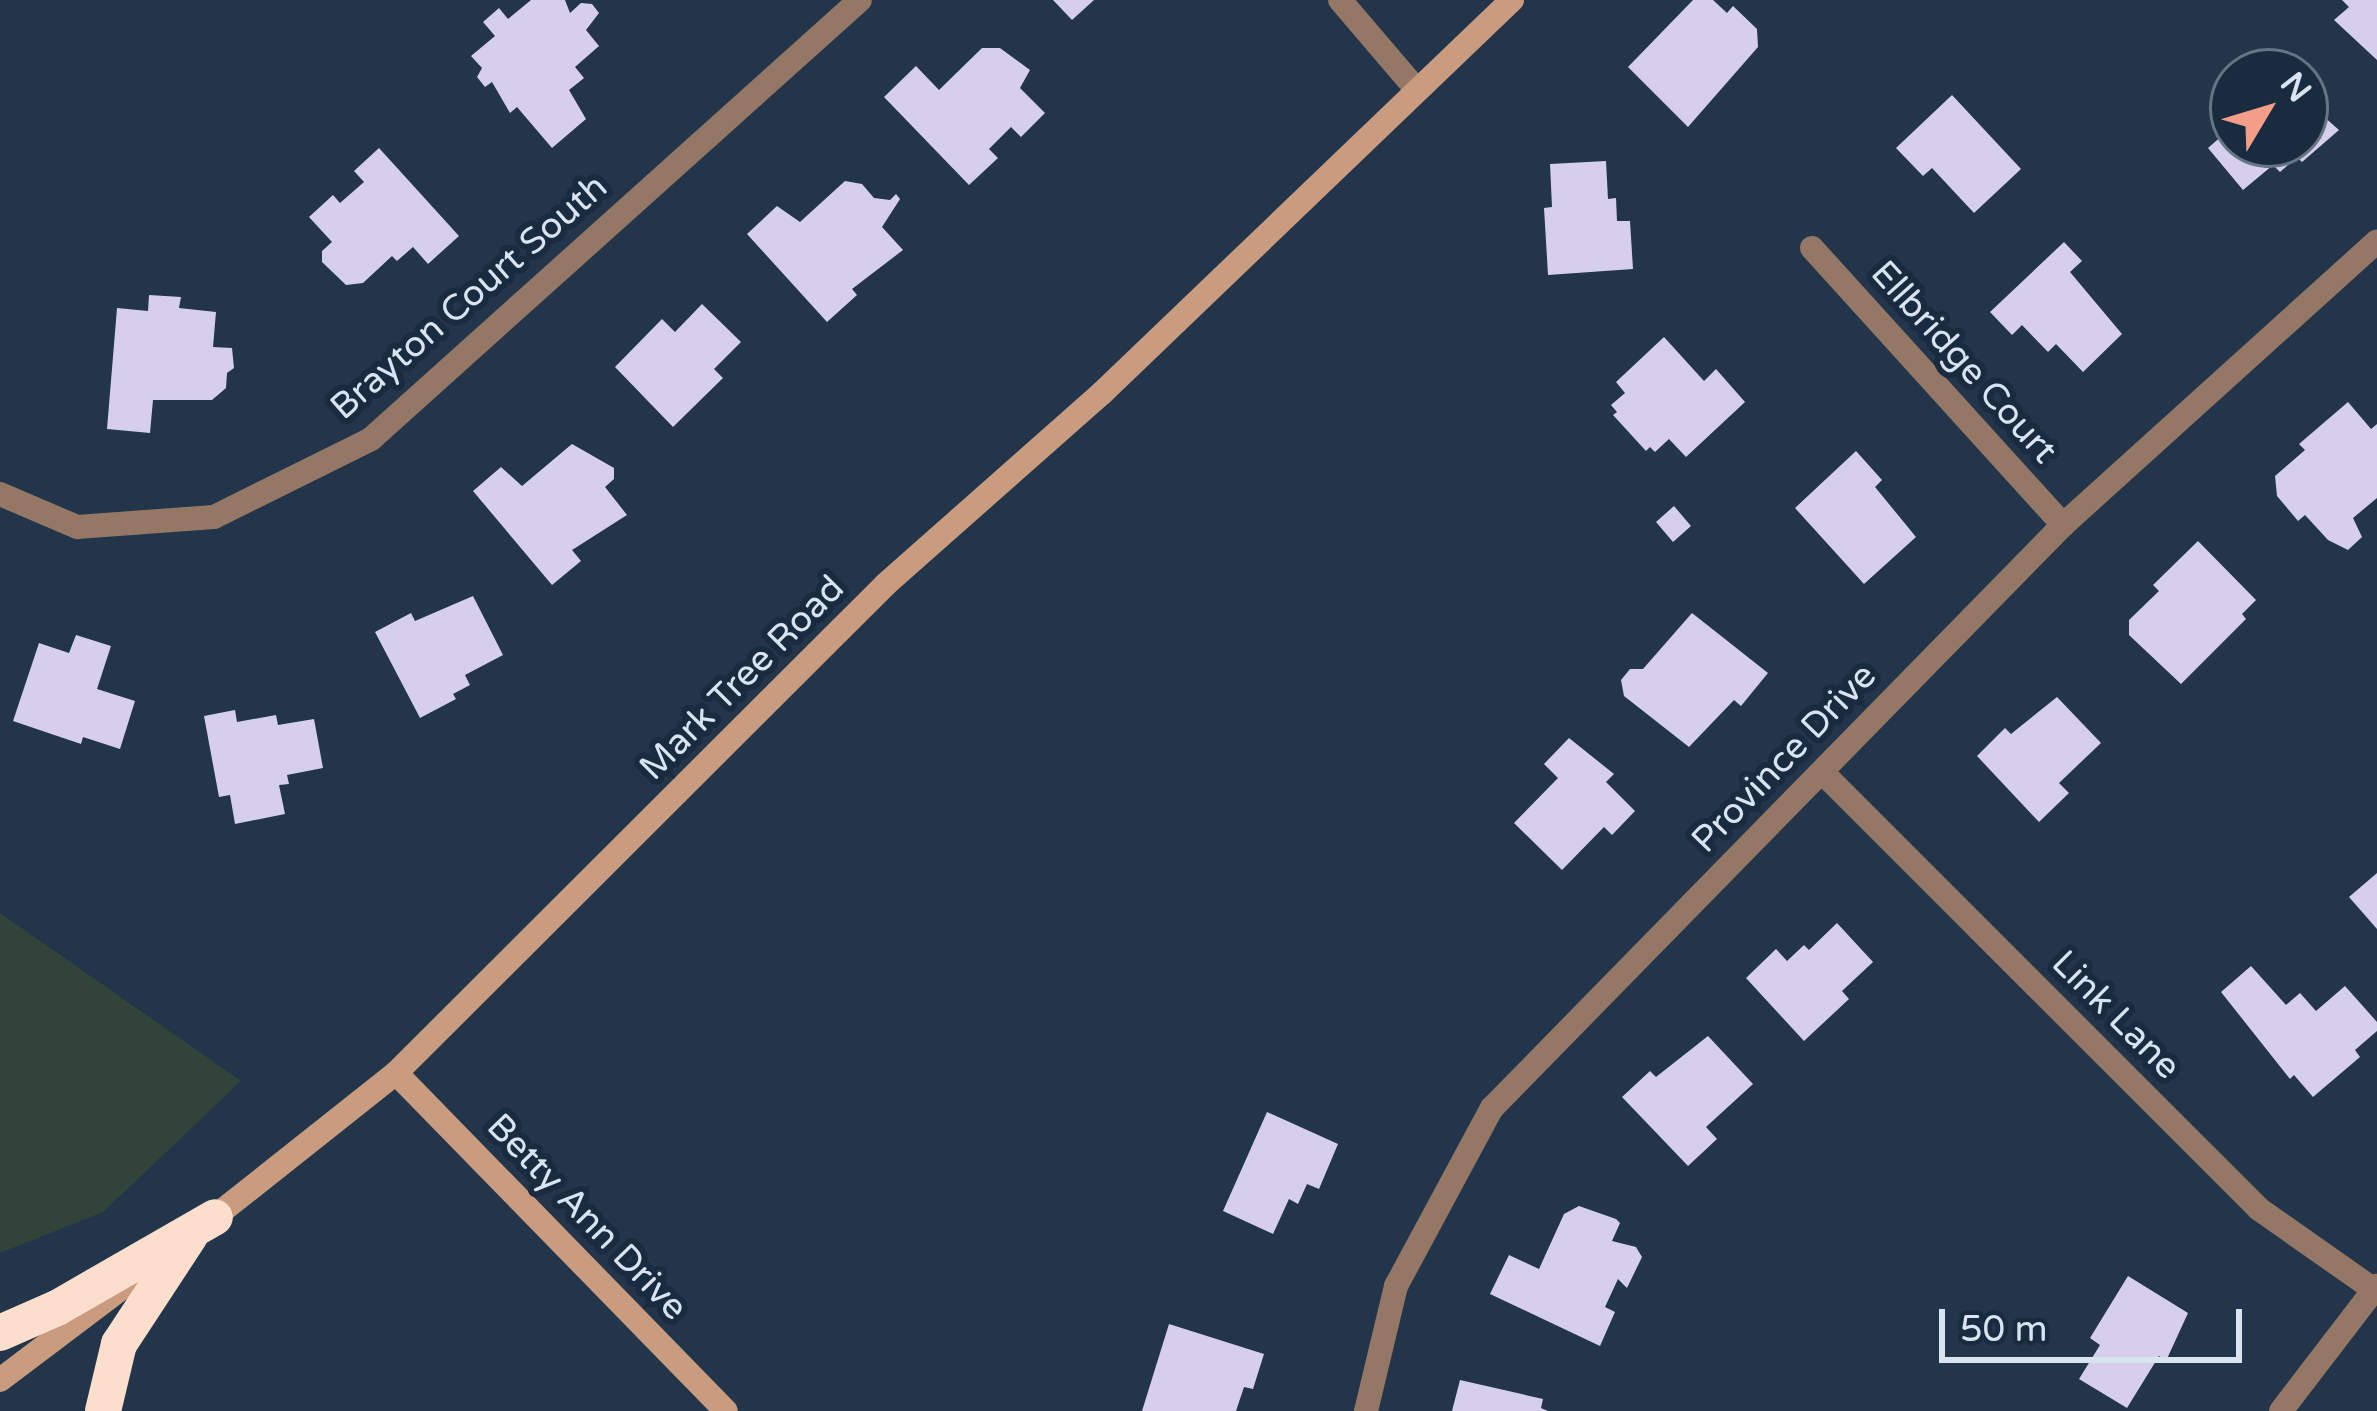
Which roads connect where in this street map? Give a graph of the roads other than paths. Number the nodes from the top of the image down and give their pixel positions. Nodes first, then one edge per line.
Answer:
1 (860, 0) edge
2 (1340, 0) edge
3 (1512, 0) edge
4 (1417, 89) junction
5 (2377, 241) edge
6 (1812, 248) dead end
7 (0, 494) edge
8 (2063, 525) junction
9 (1822, 773) junction
10 (396, 1073) junction
11 (203, 1226) junction
12 (2376, 1290) edge
13 (0, 1333) edge
14 (0, 1380) edge
15 (103, 1411) edge
16 (726, 1411) edge
17 (1366, 1411) edge
18 (2281, 1411) edge

1 - 7 street, Brayton Court South
2 - 4 street
3 - 4 main road, Mark Tree Road
4 - 10 main road, Mark Tree Road
5 - 8 street, Province Drive
6 - 8 street, Ellbridge Court
8 - 9 street, Province Drive
9 - 12 street, Link Lane
9 - 17 street, Province Drive
10 - 11 main road, Mark Tree Road
10 - 16 main road, Betty Ann Drive
11 - 13 highway
11 - 14 main road, Mark Tree Road
11 - 15 highway
12 - 18 street

